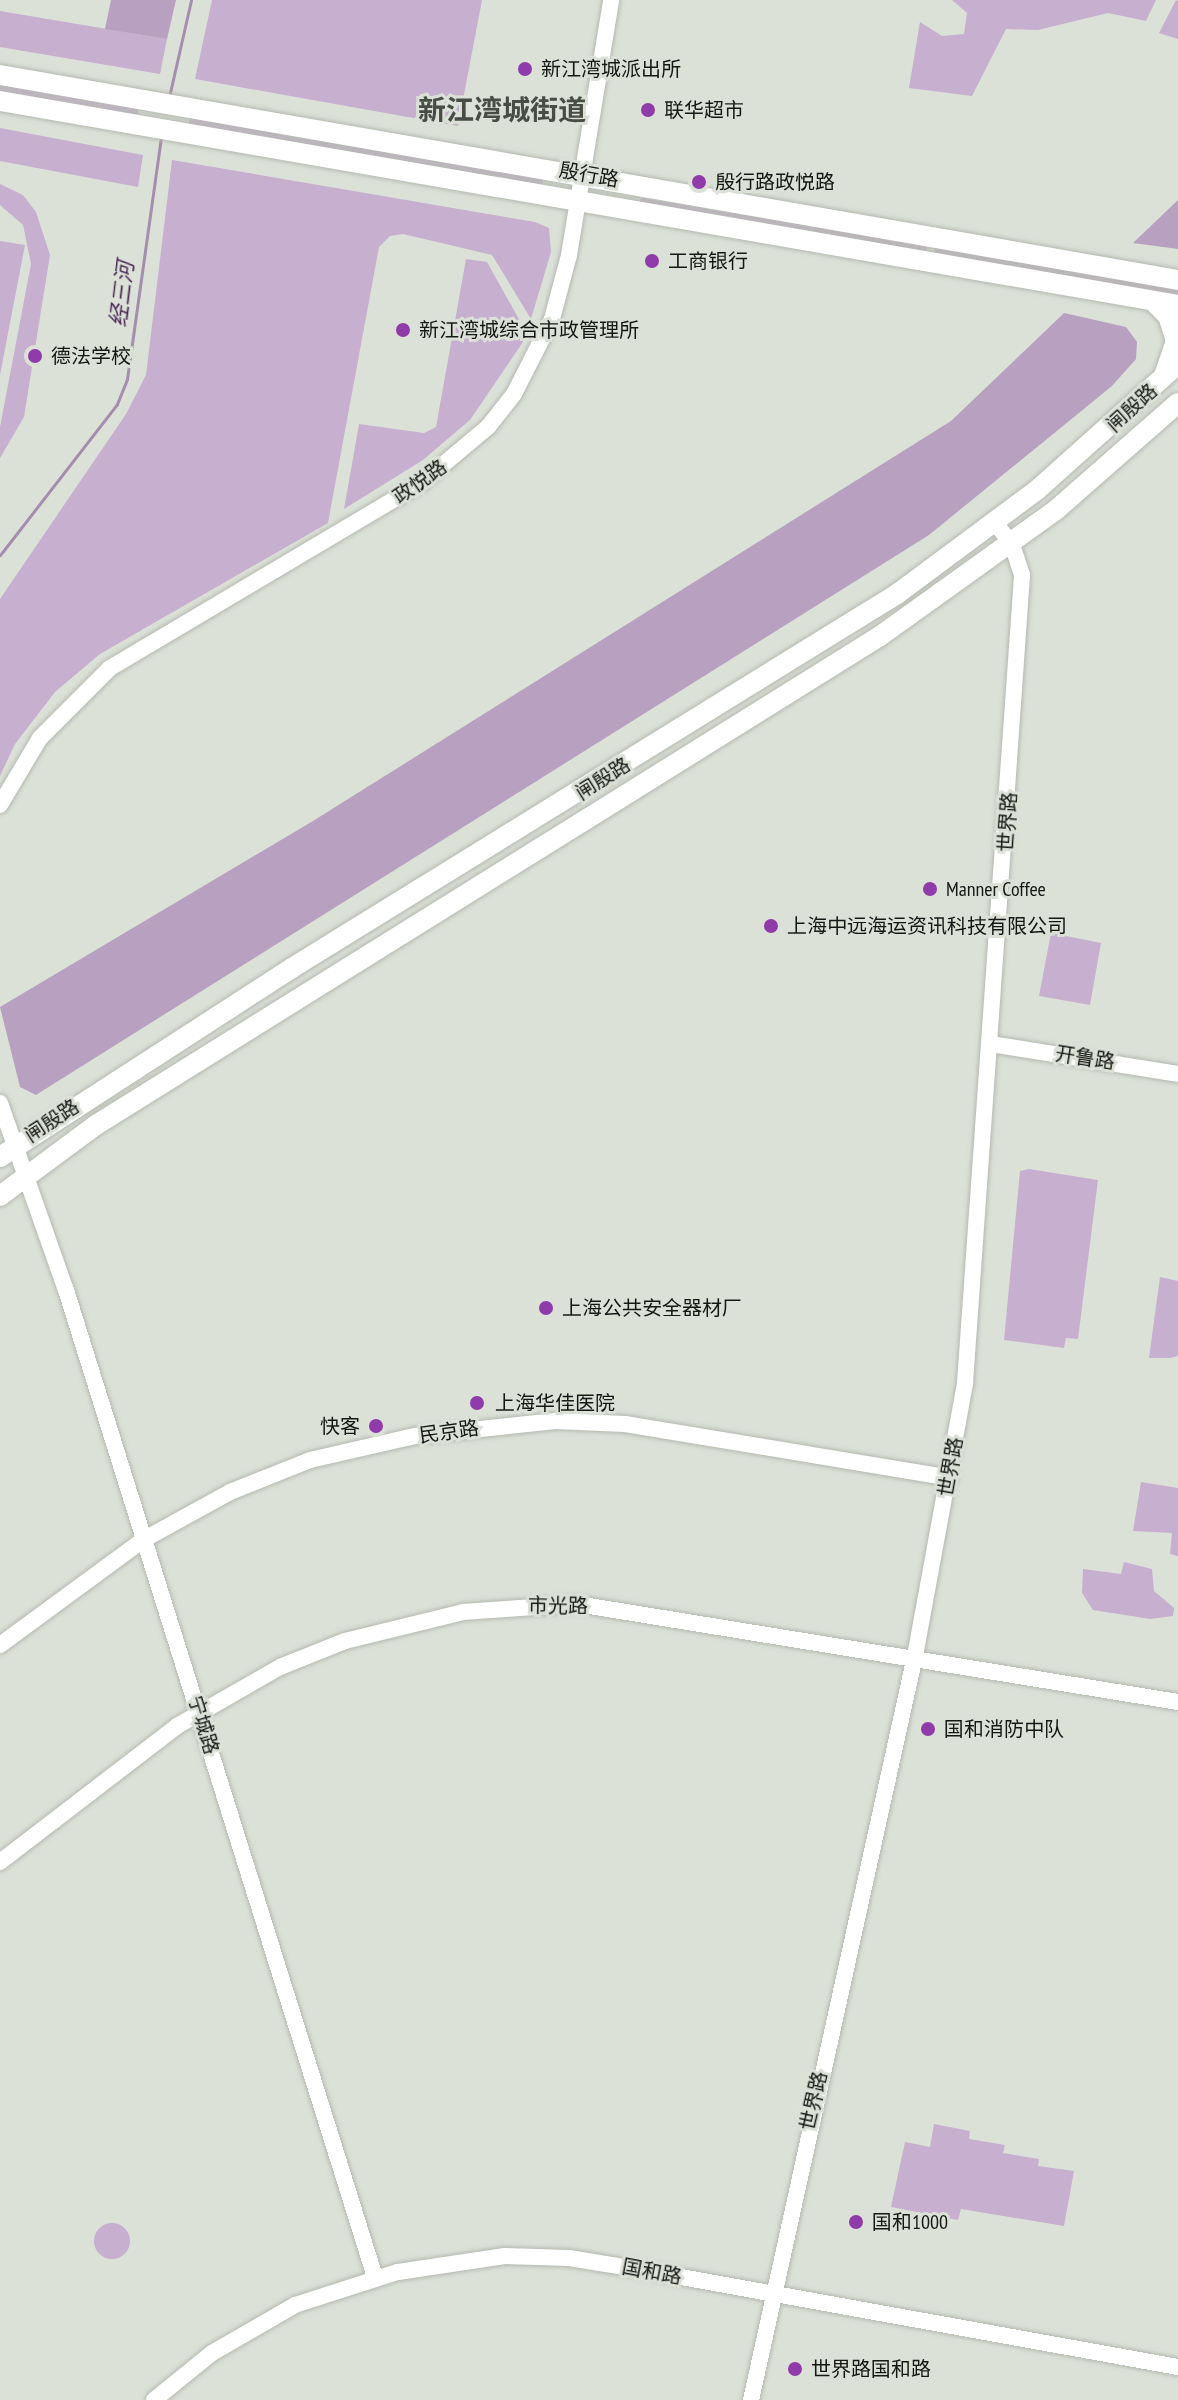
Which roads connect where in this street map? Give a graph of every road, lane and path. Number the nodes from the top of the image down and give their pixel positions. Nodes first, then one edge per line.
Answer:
1 (611, 0) edge
2 (0, 75) edge
3 (0, 101) edge
4 (584, 173) junction
5 (579, 203) junction
6 (1178, 280) edge
7 (1153, 301) junction
8 (1178, 305) edge
9 (1178, 364) edge
10 (1159, 384) junction
11 (1178, 403) edge
12 (996, 524) junction
13 (1012, 544) junction
14 (0, 805) edge
15 (991, 1044) junction
16 (1178, 1074) edge
17 (86, 1099) junction
18 (0, 1103) edge
19 (112, 1116) junction
20 (8, 1151) edge
21 (27, 1174) junction
22 (0, 1196) edge
23 (950, 1478) junction
24 (143, 1540) junction
25 (0, 1645) edge
26 (915, 1656) junction
27 (1178, 1702) edge
28 (199, 1712) junction
29 (0, 1862) edge
30 (375, 2277) junction
31 (771, 2297) junction
32 (1178, 2367) edge
33 (154, 2400) edge
34 (751, 2400) edge

1 - 4 street, 政悦路
2 - 4 main road, 殷行路
3 - 5 main road, 殷行路
4 - 5 street, 政悦路
4 - 6 main road, 殷行路
5 - 7 main road, 殷行路
5 - 14 street, 政悦路
7 - 8 main road, 殷行路
7 - 10 main road
9 - 10 main road, 闸殷路
10 - 12 main road, 闸殷路
11 - 13 main road, 闸殷路
12 - 13 street, 世界路
12 - 17 main road, 闸殷路
13 - 15 street, 世界路
13 - 19 main road, 闸殷路
15 - 16 street, 开鲁路
15 - 23 street, 世界路
17 - 19 main road
17 - 20 main road, 闸殷路
18 - 20 street
19 - 21 main road, 闸殷路
20 - 21 street, 宁城路
21 - 22 main road, 闸殷路
21 - 24 street, 宁城路
23 - 24 street, 民京路
23 - 26 street, 世界路
24 - 25 street, 民京路
24 - 28 street, 宁城路
26 - 27 street, 市光路
26 - 28 street, 市光路
26 - 31 street, 世界路
28 - 29 street, 市光路
28 - 30 street, 宁城路
30 - 31 street, 国和路
30 - 33 street, 国和路
31 - 32 street, 国和路
31 - 34 street, 世界路

